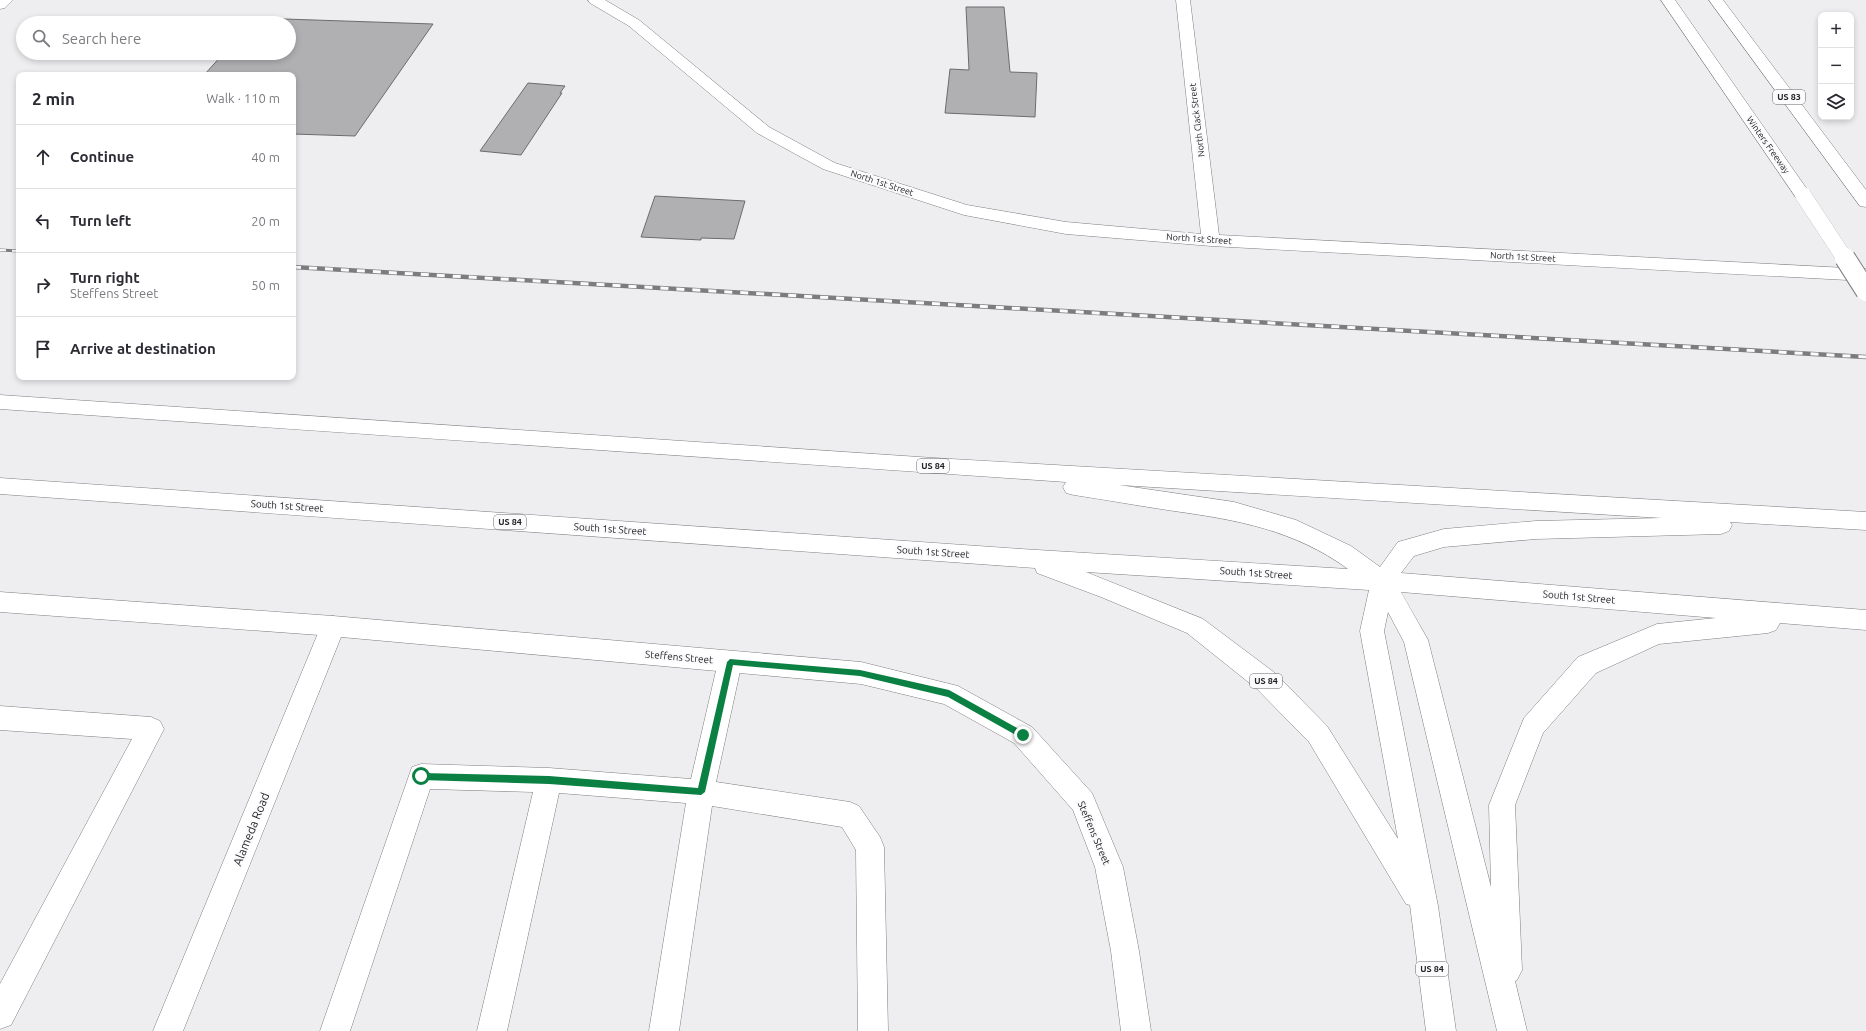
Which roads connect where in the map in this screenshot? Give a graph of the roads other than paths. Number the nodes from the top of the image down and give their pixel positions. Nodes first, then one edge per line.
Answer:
1 (6, 0) edge
2 (595, 0) edge
3 (1183, 0) edge
4 (1668, 0) edge
5 (1716, 0) edge
6 (0, 5) edge
7 (1863, 198) edge
8 (1211, 240) junction
9 (1866, 275) edge
10 (1866, 291) edge
11 (0, 402) edge
12 (934, 466) junction
13 (0, 486) edge
14 (1866, 521) edge
15 (1021, 558) junction
16 (1382, 581) junction
17 (0, 602) edge
18 (1823, 617) junction
19 (1866, 620) edge
20 (333, 626) junction
21 (730, 662) junction
22 (0, 718) edge
23 (549, 780) junction
24 (701, 792) junction
25 (1424, 906) junction
26 (0, 1014) edge
27 (1510, 1023) edge
28 (168, 1031) edge
29 (334, 1031) edge
30 (492, 1031) edge
31 (664, 1031) edge
32 (873, 1031) edge
33 (1136, 1031) edge
34 (1441, 1031) edge

1 - 6 main road
2 - 8 main road, North 1st Street
3 - 8 main road, North Clack Street
4 - 10 main road, Winters Freeway, bridge
5 - 7 main road, US 83
8 - 9 main road, North 1st Street
11 - 12 main road, US 84
12 - 14 main road, US 84
12 - 16 main road
13 - 15 main road, South 1st Street / US 84
14 - 16 main road
15 - 16 main road, South 1st Street
15 - 25 main road, US 84
16 - 18 main road, South 1st Street
16 - 25 main road
16 - 27 main road
17 - 20 main road
18 - 19 main road, South 1st Street
18 - 27 main road
20 - 21 main road, Steffens Street
20 - 28 main road, Alameda Road
21 - 24 main road
21 - 33 main road, Steffens Street
22 - 26 main road
23 - 24 main road
23 - 29 main road
23 - 30 main road
24 - 31 main road
24 - 32 main road
25 - 34 main road, US 84

